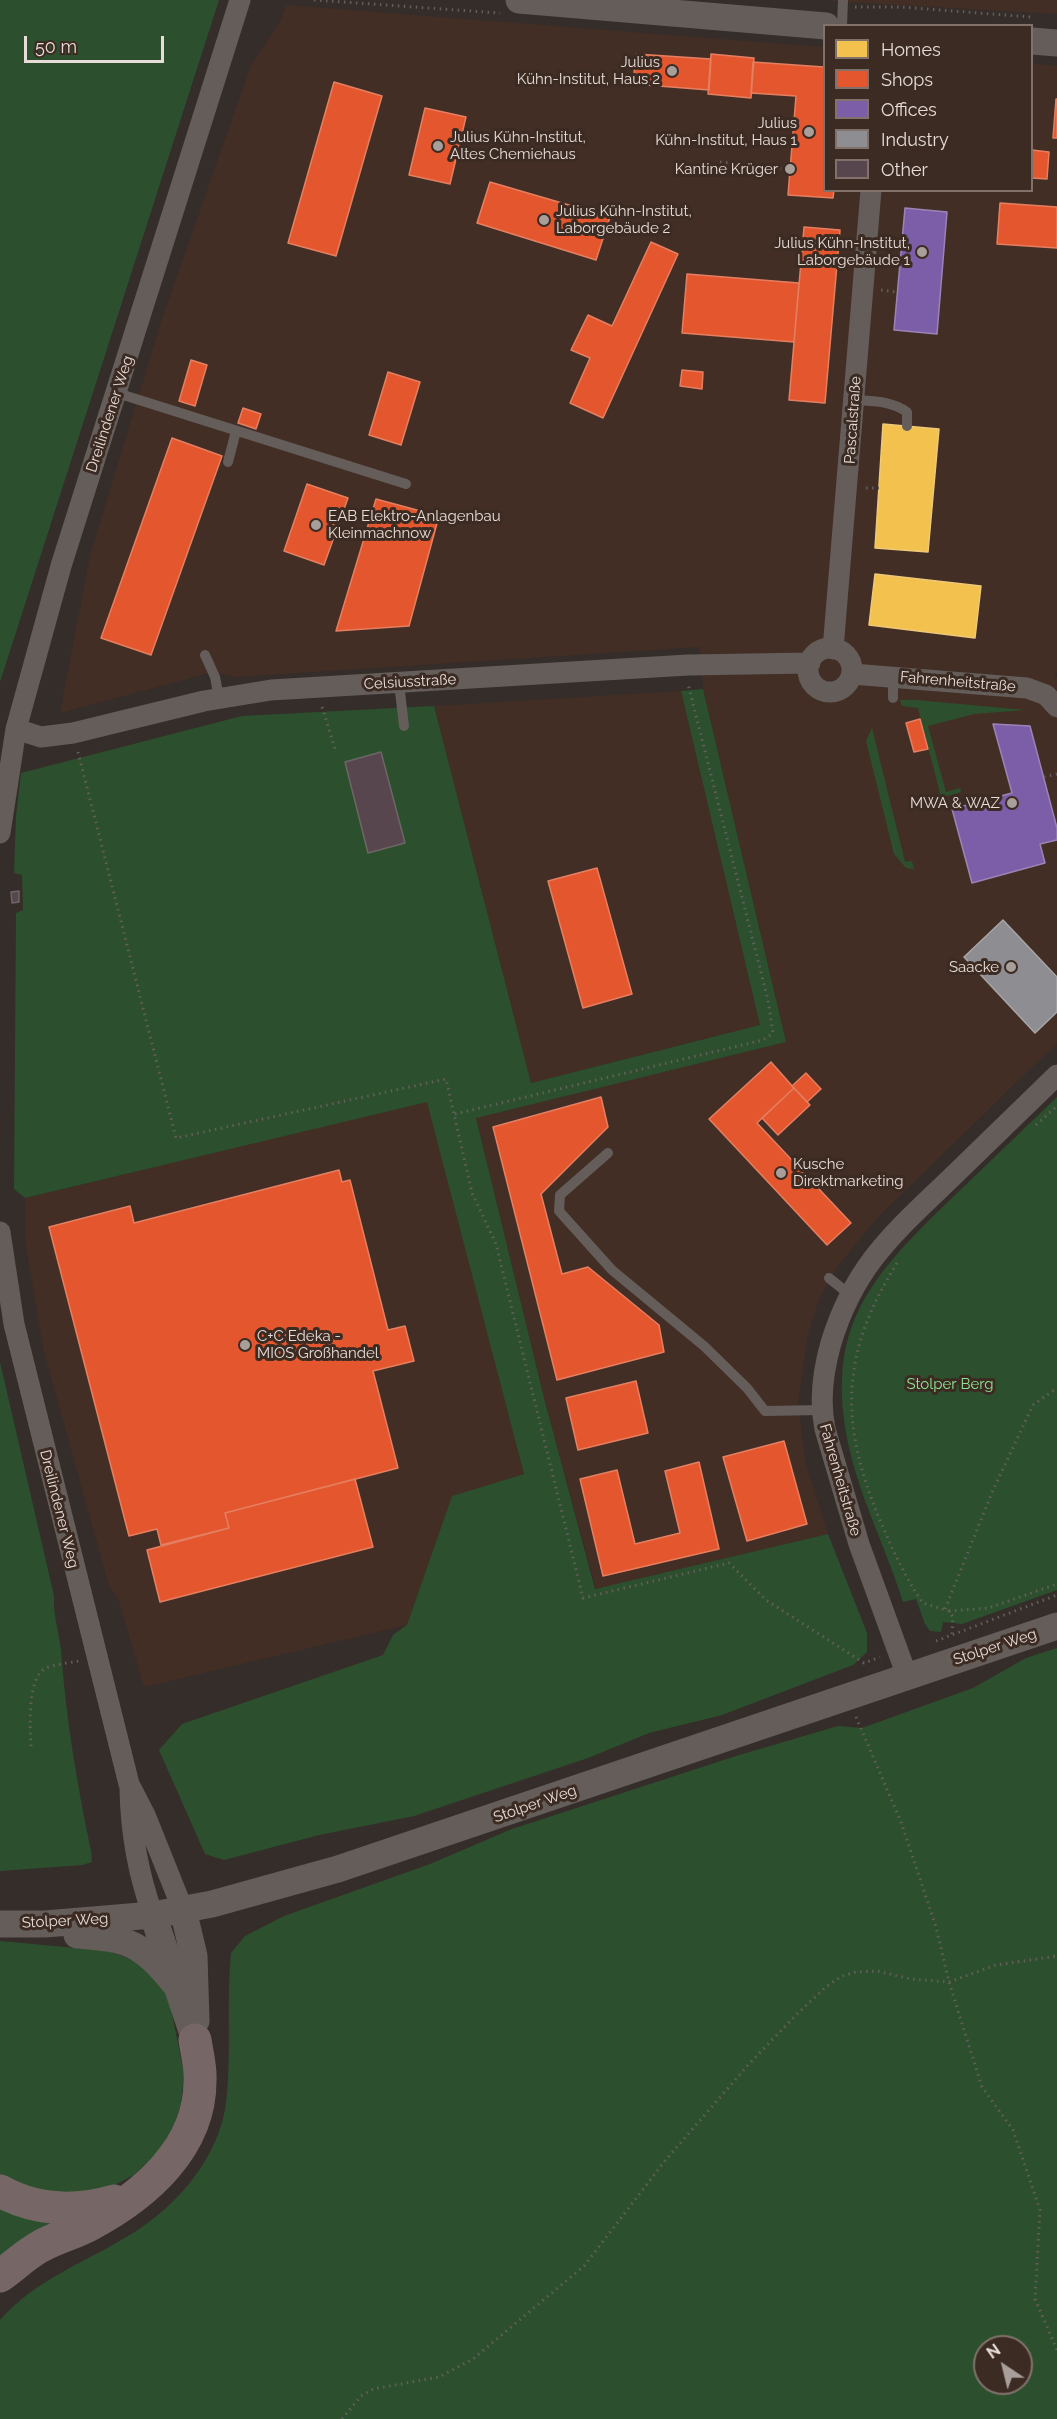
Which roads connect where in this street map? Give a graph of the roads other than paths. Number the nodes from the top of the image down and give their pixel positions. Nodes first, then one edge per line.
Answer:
1 (240, 0) edge
2 (519, 0) edge
3 (837, 11) edge
4 (1033, 29) edge
5 (1057, 43) edge
6 (872, 192) edge
7 (117, 393) junction
8 (855, 400) junction
9 (908, 426) dead end
10 (236, 431) junction
11 (228, 462) dead end
12 (406, 484) dead end
13 (834, 649) junction
14 (206, 655) dead end
15 (810, 663) junction
16 (852, 674) junction
17 (893, 677) junction
18 (399, 683) junction
19 (219, 698) junction
20 (893, 698) dead end
21 (1057, 708) edge
22 (404, 726) dead end
23 (16, 729) junction
24 (0, 833) edge
25 (1057, 1075) edge
26 (608, 1154) dead end
27 (0, 1232) edge
28 (829, 1278) dead end
29 (849, 1294) junction
30 (821, 1410) junction
31 (1057, 1626) edge
32 (907, 1676) junction
33 (129, 1784) junction
34 (183, 1910) junction
35 (153, 1916) junction
36 (0, 1924) edge
37 (45, 1924) junction
38 (175, 1984) junction
39 (195, 2040) junction
40 (0, 2192) edge
41 (142, 2193) junction
42 (0, 2276) edge

1 - 7 street, Dreilindener Weg
2 - 3 street
4 - 5 street
6 - 8 street, Pascalstraße
7 - 10 lane
7 - 23 street, Dreilindener Weg
8 - 9 lane
8 - 13 street, Pascalstraße
10 - 11 lane
10 - 12 lane
13 - 15 street
13 - 16 street
14 - 19 lane
15 - 16 street
15 - 18 street, Celsiusstraße
16 - 17 street, Fahrenheitstraße
17 - 20 lane
17 - 21 street, Fahrenheitstraße
18 - 19 street, Celsiusstraße
18 - 22 lane
19 - 23 street, Celsiusstraße
23 - 24 street, Dreilindener Weg
25 - 29 street, Fahrenheitstraße
26 - 30 lane
27 - 33 street, Dreilindener Weg
28 - 29 lane
29 - 30 street, Fahrenheitstraße
30 - 32 street, Fahrenheitstraße
31 - 32 street, Stolper Weg
32 - 34 street, Stolper Weg
33 - 34 street, Dreilindener Weg
33 - 35 street, Dreilindener Weg
34 - 35 street, Stolper Weg
34 - 39 street
35 - 37 street, Stolper Weg
35 - 38 street
36 - 37 street, Stolper Weg
37 - 38 street
38 - 39 street
39 - 41 highway
40 - 41 highway
41 - 42 highway

